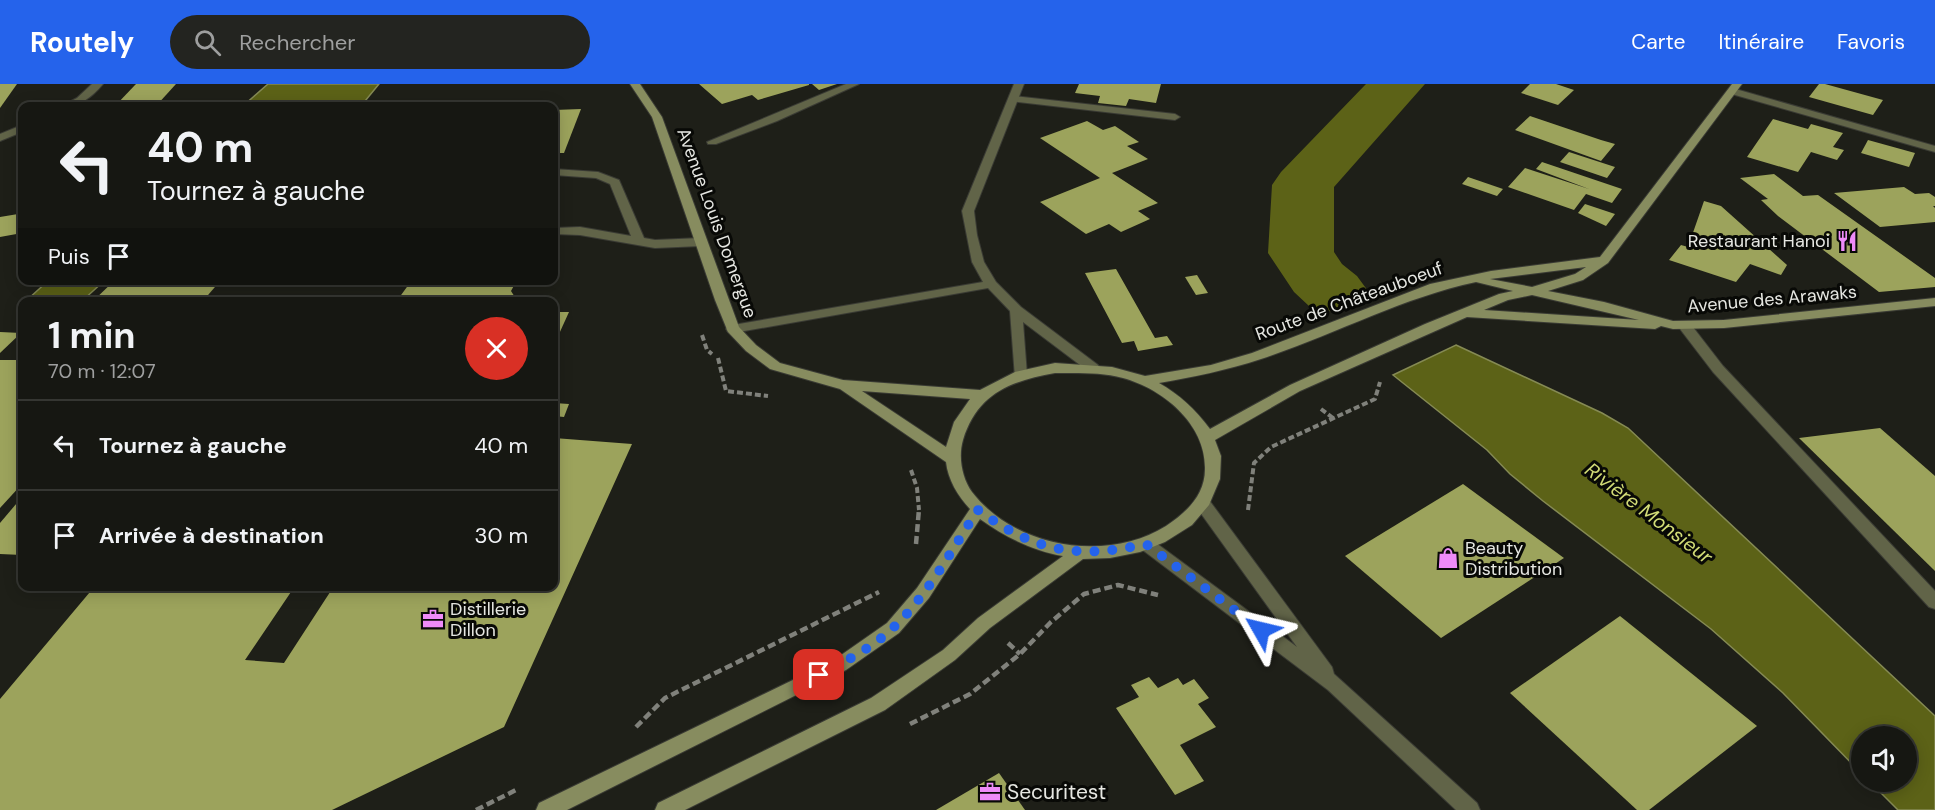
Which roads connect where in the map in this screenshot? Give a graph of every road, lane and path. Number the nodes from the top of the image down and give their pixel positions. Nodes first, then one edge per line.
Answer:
1 (98, 84) edge
2 (635, 84) edge
3 (854, 84) edge
4 (1019, 84) edge
5 (1734, 87) edge
6 (1013, 99) junction
7 (77, 102) edge
8 (1175, 117) dead end
9 (18, 130) edge
10 (0, 138) edge
11 (712, 142) dead end
12 (1935, 149) edge
13 (558, 172) edge
14 (558, 231) edge
15 (639, 241) junction
16 (701, 242) junction
17 (1604, 260) junction
18 (1474, 280) junction
19 (991, 284) junction
20 (1537, 290) junction
21 (1935, 302) edge
22 (1016, 310) junction
23 (1464, 313) junction
24 (1679, 325) junction
25 (733, 329) junction
26 (718, 358) dead end
27 (1092, 368) junction
28 (1383, 374) dead end
29 (1020, 375) junction
30 (1144, 381) junction
31 (843, 385) junction
32 (983, 395) junction
33 (771, 396) dead end
34 (1208, 437) junction
35 (952, 458) junction
36 (908, 464) dead end
37 (1203, 504) junction
38 (978, 510) junction
39 (1249, 514) dead end
40 (1146, 544) junction
41 (916, 547) dead end
42 (1080, 552) junction
43 (885, 589) dead end
44 (1163, 597) dead end
45 (1935, 602) edge
46 (1334, 684) junction
47 (908, 726) dead end
48 (632, 730) dead end
49 (529, 784) dead end
50 (694, 802) edge
51 (476, 810) edge
52 (546, 810) edge
53 (665, 810) edge
54 (1470, 810) edge

1 - 7 street
2 - 16 main road, Avenue Louis Domergue
3 - 11 street
4 - 6 street
5 - 12 street
5 - 17 main road
6 - 8 street
6 - 19 street
9 - 10 street
13 - 15 street
14 - 15 street
15 - 16 street
16 - 25 main road, Avenue Louis Domergue
17 - 18 main road, Route de Châteauboeuf
17 - 20 main road
18 - 20 main road, Avenue des Arawaks
18 - 30 main road, Route de Châteauboeuf
19 - 22 street
19 - 25 street
20 - 23 main road
20 - 24 main road, Avenue des Arawaks
21 - 24 main road, Avenue des Arawaks
22 - 27 street
22 - 29 street
23 - 24 main road
23 - 34 main road
24 - 45 street
25 - 31 main road, Avenue Louis Domergue
26 - 33 path
27 - 29 main road
27 - 30 main road
28 - 39 path
29 - 32 main road
30 - 34 main road
31 - 32 main road, Avenue Louis Domergue
31 - 35 main road, Avenue Louis Domergue
32 - 35 main road
34 - 37 main road
35 - 38 main road
36 - 41 path
37 - 40 main road
37 - 46 street
38 - 42 main road
38 - 52 main road
40 - 42 main road
40 - 46 street
42 - 50 main road
43 - 48 path
44 - 47 path
46 - 54 street
49 - 51 path
50 - 53 main road

